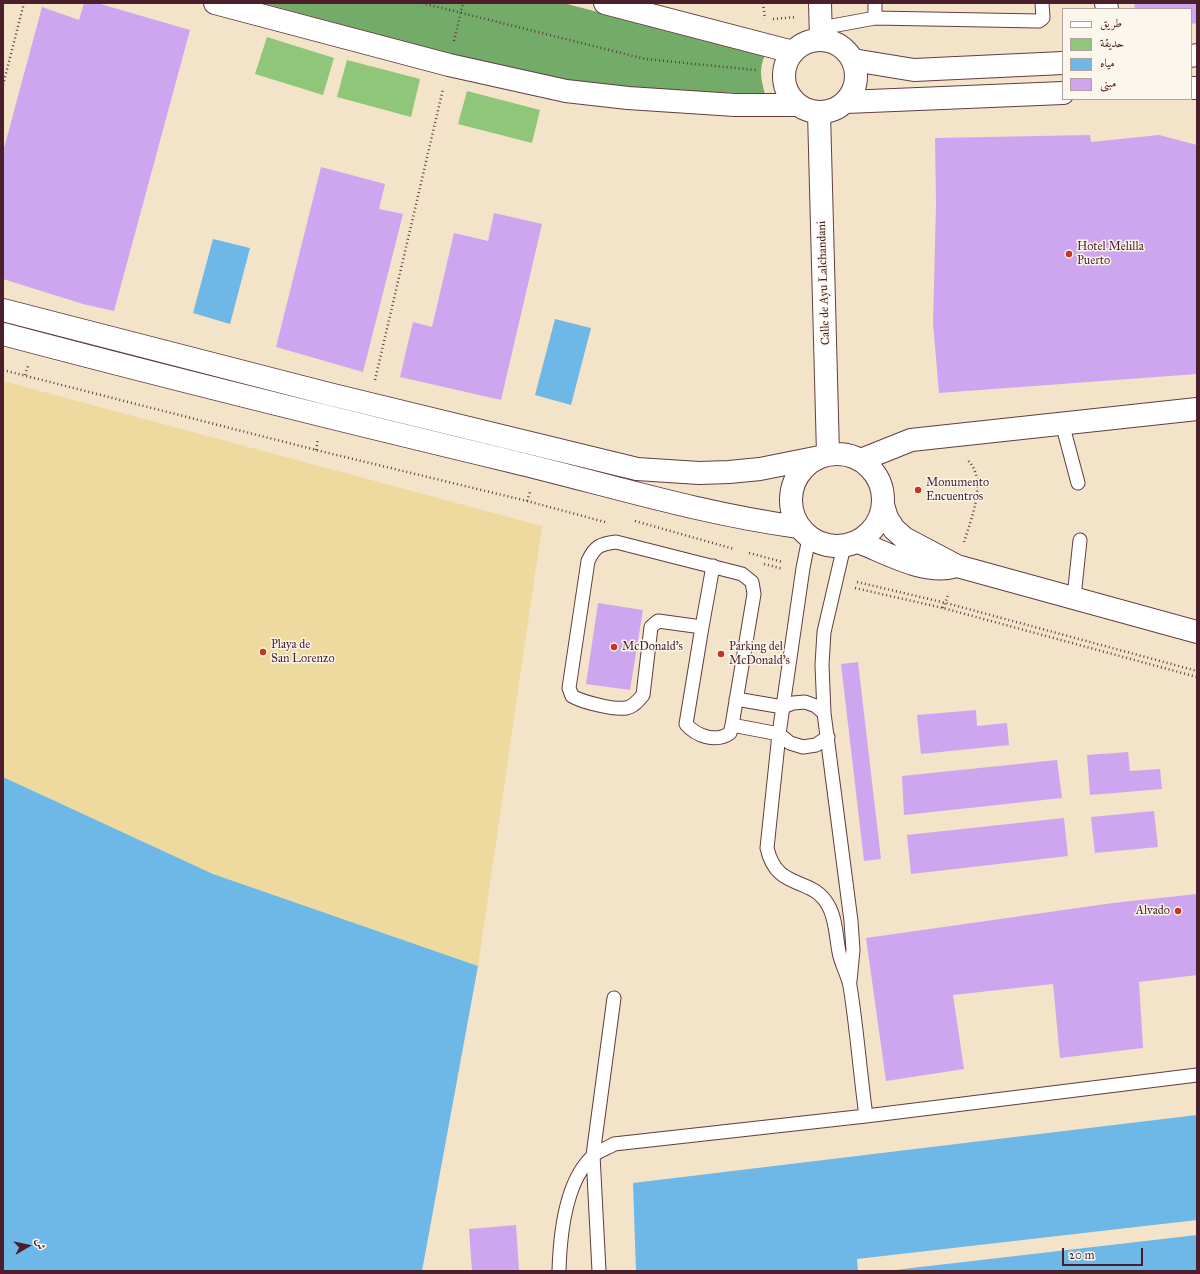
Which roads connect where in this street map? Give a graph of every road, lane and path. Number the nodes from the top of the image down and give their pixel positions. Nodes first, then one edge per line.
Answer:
1 (24, 3) edge
2 (214, 3) edge
3 (422, 3) edge
4 (463, 3) edge
5 (605, 3) edge
6 (762, 3) edge
7 (875, 3) edge
8 (1042, 3) edge
9 (461, 13) junction
10 (758, 18) dead end
11 (875, 18) junction
12 (765, 20) junction
13 (820, 22) edge
14 (794, 52) junction
15 (853, 60) junction
16 (1062, 63) edge
17 (449, 65) junction
18 (784, 73) junction
19 (3, 85) edge
20 (1062, 93) edge
21 (846, 102) junction
22 (798, 105) junction
23 (819, 112) junction
24 (3, 310) edge
25 (3, 334) edge
26 (22, 365) dead end
27 (36, 368) dead end
28 (374, 381) dead end
29 (1197, 409) edge
30 (1062, 423) junction
31 (311, 437) dead end
32 (326, 440) dead end
33 (824, 455) junction
34 (962, 456) dead end
35 (861, 460) junction
36 (1078, 483) dead end
37 (522, 490) dead end
38 (538, 494) dead end
39 (883, 505) junction
40 (629, 519) dead end
41 (804, 532) junction
42 (1080, 540) dead end
43 (851, 544) junction
44 (735, 549) dead end
45 (742, 551) dead end
46 (713, 566) junction
47 (957, 566) junction
48 (803, 568) junction
49 (837, 577) junction
50 (1074, 597) junction
51 (946, 603) junction
52 (943, 608) dead end
53 (702, 628) junction
54 (1197, 632) edge
55 (1197, 672) edge
56 (736, 699) junction
57 (783, 708) junction
58 (824, 713) junction
59 (732, 725) junction
60 (779, 734) junction
61 (828, 737) junction
62 (849, 985) junction
63 (614, 998) dead end
64 (1197, 1075) edge
65 (866, 1116) junction
66 (593, 1155) junction
67 (559, 1271) edge
68 (598, 1271) edge

1 - 19 path
2 - 17 street
3 - 9 path
4 - 9 path
5 - 14 street
6 - 12 path
7 - 11 lane
8 - 11 lane
9 - 17 path
9 - 18 path
10 - 12 path
11 - 13 lane
12 - 13 path
13 - 14 street
13 - 15 street
14 - 18 street
15 - 16 street
15 - 21 street
17 - 22 street
17 - 28 path
18 - 22 street
20 - 21 street
21 - 23 street
22 - 23 street
23 - 33 street, Calle de Ayu Lalchandani
24 - 33 street
25 - 41 street
26 - 27 path
29 - 30 street
30 - 35 street
30 - 36 lane
31 - 32 path
33 - 35 street
33 - 41 street
34 - 47 path
35 - 39 street
37 - 38 path
39 - 43 street
39 - 47 street
40 - 44 path
41 - 43 street
41 - 48 lane
42 - 50 lane
43 - 47 street
43 - 49 lane
45 - 48 path
46 - 53 lane
46 - 53 lane
46 - 56 lane
47 - 50 street
47 - 51 path
48 - 57 lane
49 - 51 path
49 - 58 lane
50 - 54 street
51 - 52 path
51 - 55 path
53 - 59 lane
56 - 57 lane
56 - 59 lane
57 - 58 lane
57 - 60 lane
58 - 61 lane
59 - 60 lane
60 - 61 lane
60 - 62 lane
61 - 62 lane
62 - 65 lane
63 - 66 lane
64 - 65 lane
65 - 66 lane
66 - 67 lane
66 - 68 lane

